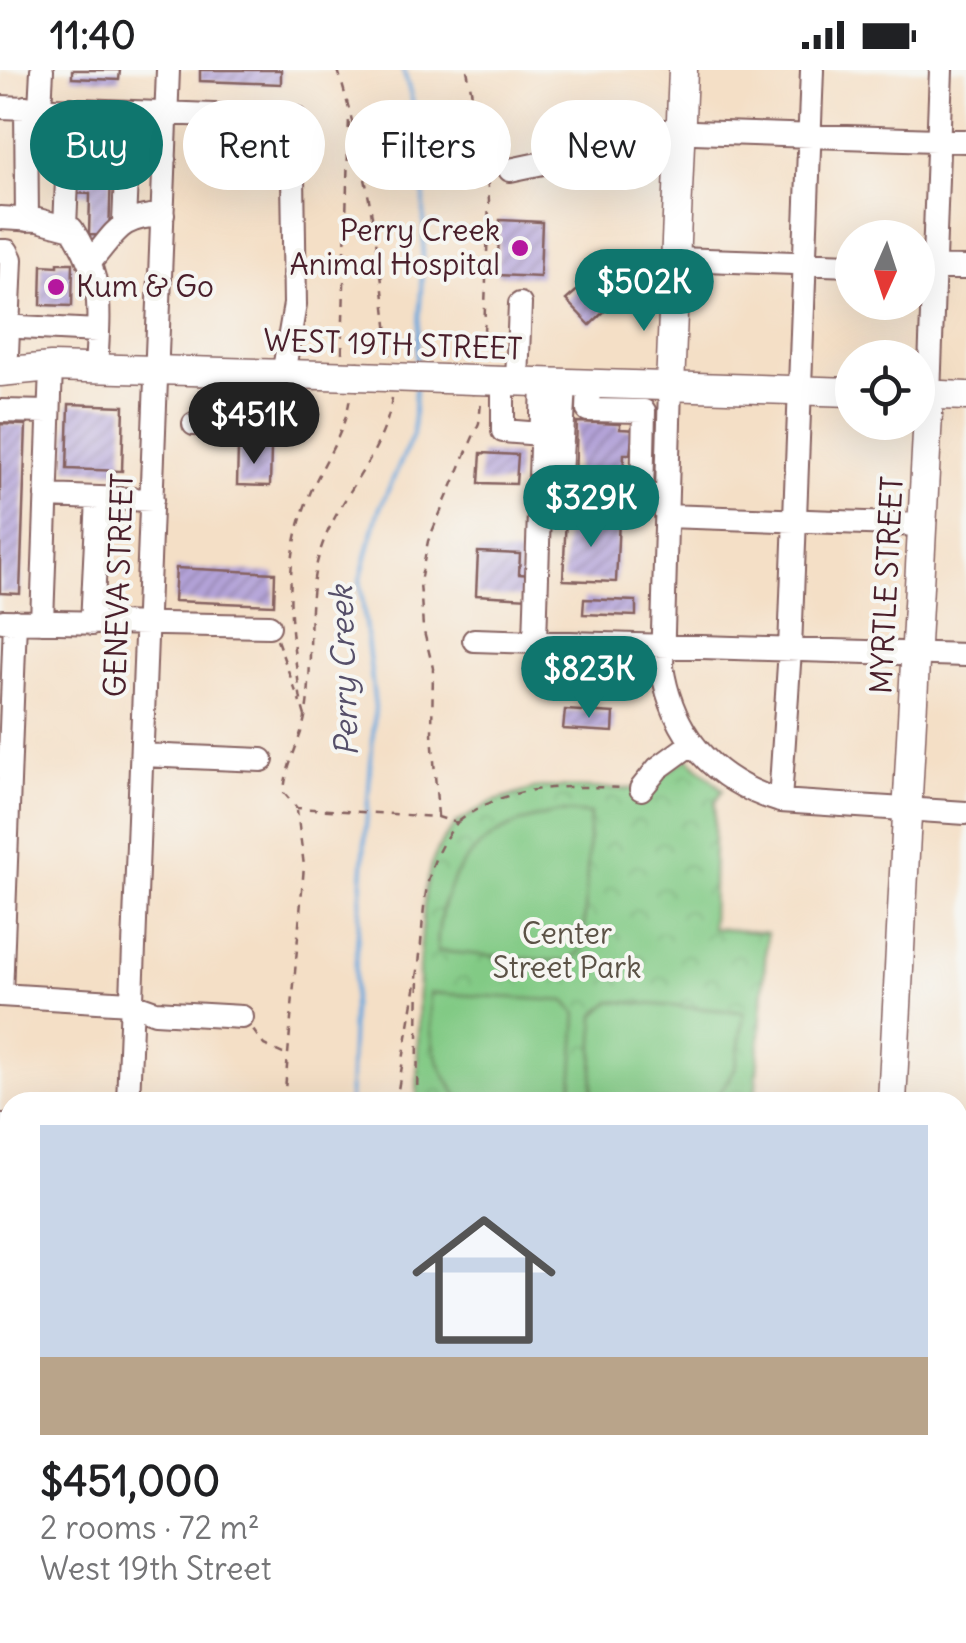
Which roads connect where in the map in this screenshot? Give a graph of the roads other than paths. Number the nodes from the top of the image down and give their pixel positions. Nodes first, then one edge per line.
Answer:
1 (42, 70) edge
2 (168, 70) edge
3 (683, 70) edge
4 (812, 70) edge
5 (941, 70) edge
6 (35, 100) edge
7 (0, 106) edge
8 (30, 108) edge
9 (163, 113) edge
10 (167, 113) junction
11 (680, 131) junction
12 (809, 135) junction
13 (939, 140) junction
14 (966, 141) edge
15 (30, 156) edge
16 (165, 159) junction
17 (511, 170) edge
18 (67, 190) edge
19 (163, 215) junction
20 (0, 218) edge
21 (26, 220) junction
22 (931, 220) edge
23 (124, 223) junction
24 (65, 227) junction
25 (0, 250) edge
26 (676, 259) junction
27 (92, 260) junction
28 (805, 263) junction
29 (835, 264) edge
30 (935, 267) edge
31 (966, 268) edge
32 (520, 304) dead end
33 (98, 331) junction
34 (3, 346) edge
35 (51, 367) junction
36 (96, 368) junction
37 (158, 370) junction
38 (285, 374) junction
39 (670, 387) junction
40 (800, 391) junction
41 (835, 392) edge
42 (532, 393) junction
43 (935, 395) edge
44 (966, 396) edge
45 (0, 410) edge
46 (49, 412) junction
47 (194, 424) dead end
48 (923, 440) edge
49 (549, 494) junction
50 (46, 496) junction
51 (642, 496) junction
52 (98, 498) junction
53 (152, 500) junction
54 (667, 506) junction
55 (795, 521) junction
56 (923, 525) junction
57 (8, 621) edge
58 (42, 622) junction
59 (92, 624) junction
60 (147, 626) junction
61 (268, 626) road end
62 (474, 640) dead end
63 (535, 641) junction
64 (661, 644) junction
65 (790, 648) junction
66 (918, 654) junction
67 (966, 655) edge
68 (691, 744) junction
69 (142, 755) junction
70 (262, 760) dead end
71 (642, 789) road end
72 (780, 801) junction
73 (908, 810) junction
74 (966, 813) edge
75 (0, 995) edge
76 (130, 1004) junction
77 (242, 1017) road end
78 (128, 1092) edge
79 (893, 1092) edge

1 - 6 street
2 - 10 street, GENEVA STREET
3 - 11 main road
4 - 12 street
5 - 13 street, MYRTLE STREET
7 - 8 street
9 - 10 street
10 - 16 street, GENEVA STREET
10 - 38 street
11 - 12 street
11 - 17 street
11 - 26 main road
12 - 13 street
12 - 28 street
13 - 14 street
13 - 22 street, MYRTLE STREET
15 - 21 street
16 - 19 street, GENEVA STREET
16 - 23 street
18 - 24 street
19 - 23 street
19 - 37 street, GENEVA STREET
20 - 21 street
21 - 24 street
23 - 27 street
24 - 27 street
25 - 34 street
26 - 28 street
26 - 39 main road
27 - 33 street
28 - 29 street
28 - 40 street
30 - 31 street
32 - 42 street
33 - 34 street
33 - 36 street
34 - 35 main road, WEST 19TH STREET
35 - 36 main road, WEST 19TH STREET
35 - 46 street
36 - 37 main road, WEST 19TH STREET
37 - 38 main road, WEST 19TH STREET
37 - 53 street, GENEVA STREET
38 - 42 main road, WEST 19TH STREET, bridge
38 - 47 street
39 - 40 main road, WEST 19TH STREET
39 - 42 main road, WEST 19TH STREET
39 - 54 street
40 - 41 main road, WEST 19TH STREET
40 - 55 street
42 - 49 street
42 - 51 street
43 - 44 main road
45 - 46 street
46 - 50 street
48 - 56 main road, MYRTLE STREET
49 - 51 street
49 - 63 street
50 - 52 street
50 - 58 street
51 - 54 street
52 - 53 street
52 - 59 street
53 - 60 street, GENEVA STREET
54 - 55 street
54 - 64 street
55 - 56 street
55 - 65 street
56 - 66 main road, MYRTLE STREET
57 - 58 street
57 - 75 street
58 - 59 street
59 - 60 street
60 - 61 street
60 - 69 street, GENEVA STREET
62 - 63 street
63 - 64 street
64 - 65 street
64 - 68 street
65 - 66 street
65 - 72 street
66 - 67 street
66 - 73 main road, MYRTLE STREET
68 - 71 street
68 - 72 street
69 - 70 street
69 - 76 street, GENEVA STREET
72 - 73 street
73 - 74 street
73 - 79 main road, MYRTLE STREET
75 - 76 street
76 - 77 street
76 - 78 street, GENEVA STREET

